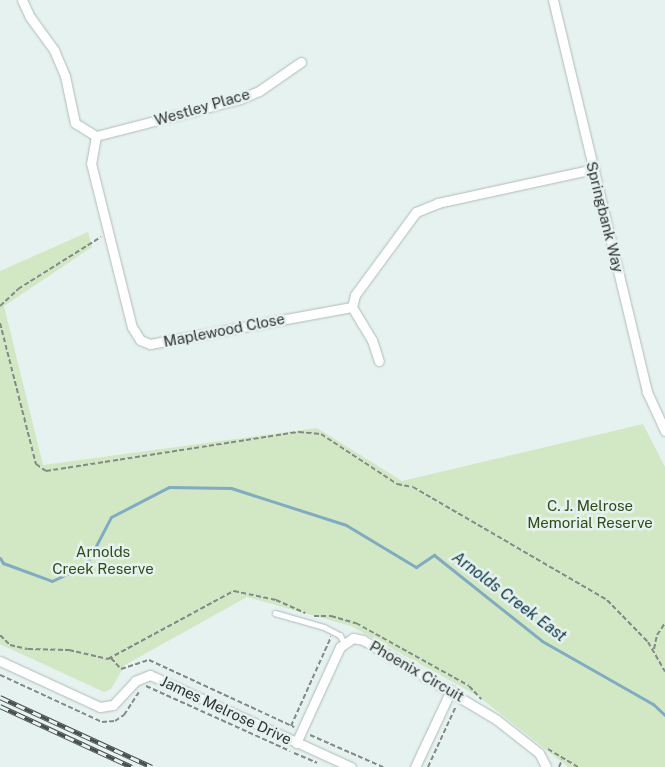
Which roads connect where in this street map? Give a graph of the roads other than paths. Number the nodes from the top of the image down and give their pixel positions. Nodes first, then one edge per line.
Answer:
1 (22, 0) edge
2 (553, 0) edge
3 (301, 62) dead end
4 (96, 136) junction
5 (594, 169) junction
6 (352, 307) junction
7 (379, 361) dead end
8 (665, 431) edge
9 (275, 613) dead end
10 (344, 642) junction
11 (0, 661) edge
12 (451, 690) junction
13 (296, 742) junction
14 (351, 767) edge
15 (416, 767) edge
16 (546, 767) edge

1 - 4 street
2 - 5 street, Springbank Way
3 - 4 street, Westley Place
4 - 6 street, Maplewood Close
5 - 6 street
5 - 8 street, Springbank Way
6 - 7 street
9 - 10 lane
10 - 12 street, Phoenix Circuit
10 - 13 street
11 - 13 street, James Melrose Drive
12 - 15 street
12 - 16 street, Phoenix Circuit
13 - 14 street, James Melrose Drive

